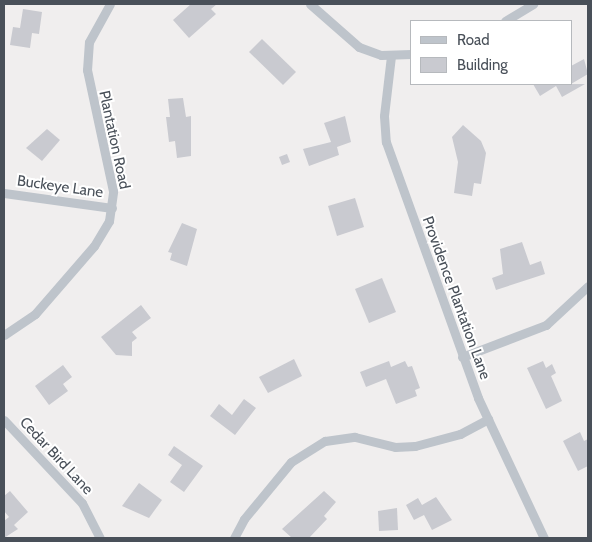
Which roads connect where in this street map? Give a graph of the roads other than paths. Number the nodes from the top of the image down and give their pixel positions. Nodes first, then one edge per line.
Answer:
1 (110, 4) edge
2 (310, 4) edge
3 (533, 4) edge
4 (507, 20) edge
5 (410, 54) edge
6 (390, 56) junction
7 (4, 193) edge
8 (112, 208) junction
9 (588, 286) edge
10 (4, 335) edge
11 (462, 357) junction
12 (488, 419) junction
13 (4, 420) edge
14 (100, 538) edge
15 (234, 538) edge
16 (544, 538) edge

1 - 8 street, Plantation Road
2 - 6 street
3 - 4 street
5 - 6 street
6 - 11 street, Providence Plantation Lane
7 - 8 street, Buckeye Lane
8 - 10 street, Plantation Road
9 - 11 street
11 - 12 street, Providence Plantation Lane
12 - 15 street
12 - 16 street, Providence Plantation Lane
13 - 14 street, Cedar Bird Lane

